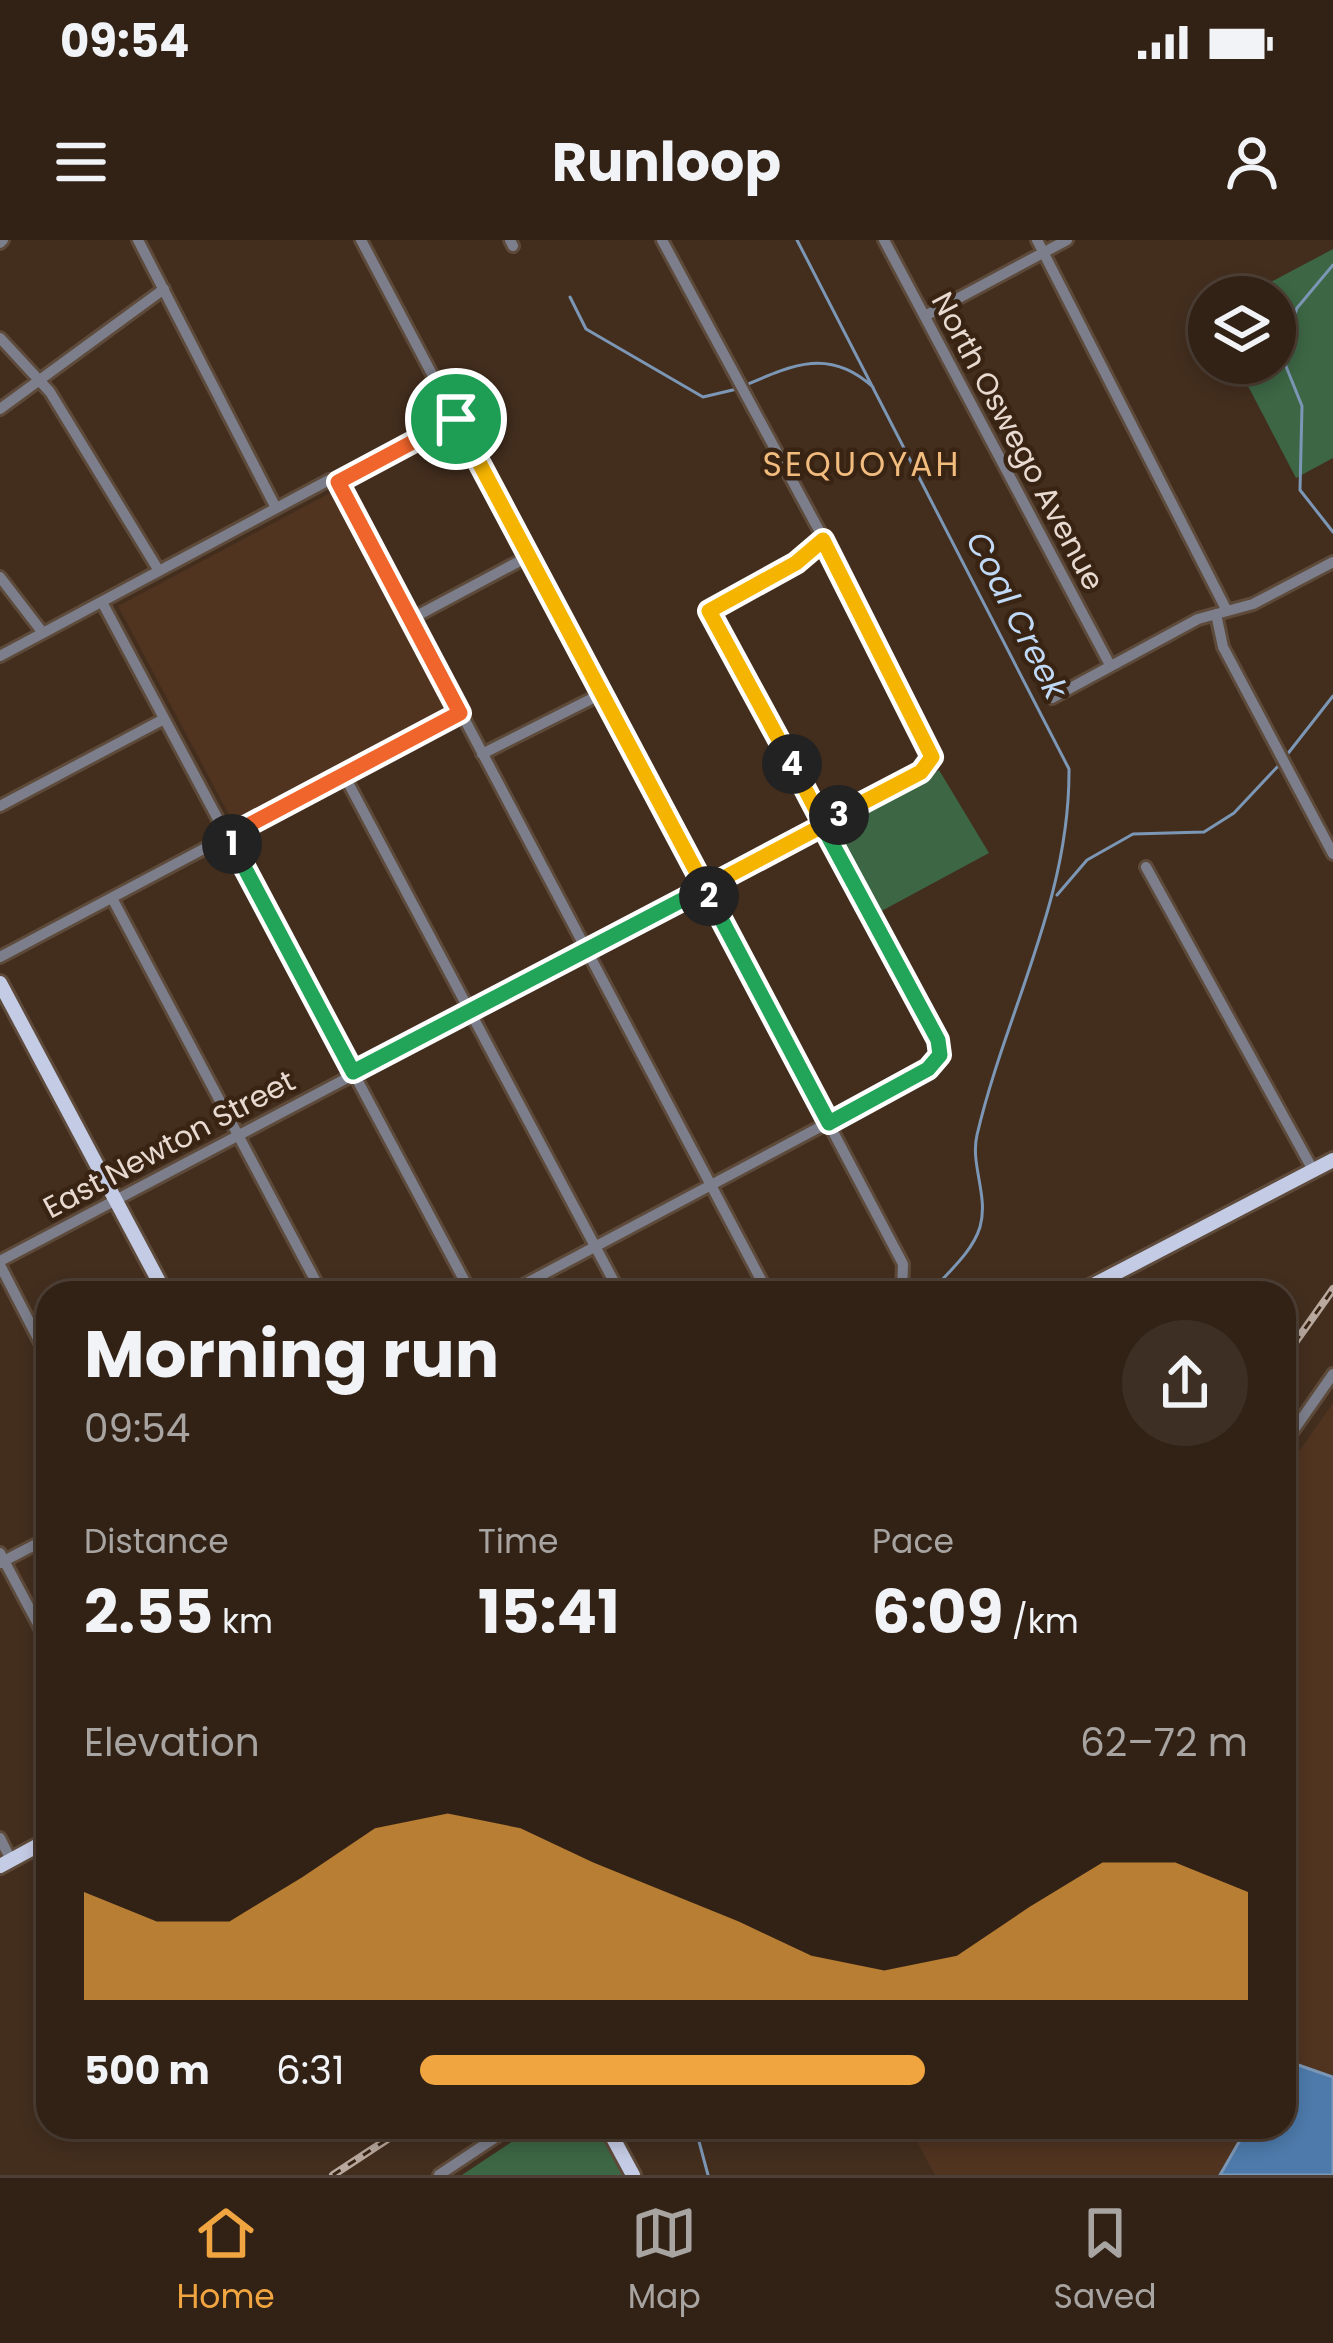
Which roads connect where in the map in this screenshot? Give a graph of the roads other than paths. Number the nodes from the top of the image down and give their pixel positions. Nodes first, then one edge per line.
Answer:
1 (138, 240) edge
2 (361, 240) edge
3 (662, 240) edge
4 (884, 240) edge
5 (1037, 240) edge
6 (1067, 240) edge
7 (1044, 253) junction
8 (164, 289) junction
9 (925, 316) junction
10 (0, 338) edge
11 (40, 381) junction
12 (0, 410) edge
13 (456, 419) junction
14 (338, 482) junction
15 (276, 508) junction
16 (823, 540) junction
17 (529, 556) junction
18 (1333, 562) edge
19 (159, 571) junction
20 (0, 577) edge
21 (102, 602) junction
22 (1222, 612) junction
23 (411, 620) junction
24 (43, 633) junction
25 (0, 656) edge
26 (1110, 664) junction
27 (602, 694) junction
28 (1052, 698) dead end
29 (460, 713) junction
30 (164, 719) junction
31 (482, 754) junction
32 (344, 775) junction
33 (0, 806) edge
34 (824, 825) junction
35 (228, 836) junction
36 (1333, 854) edge
37 (1146, 867) dead end
38 (705, 888) junction
39 (112, 898) junction
40 (586, 951) junction
41 (0, 957) edge
42 (0, 983) edge
43 (469, 1010) junction
44 (353, 1072) junction
45 (829, 1123) junction
46 (237, 1134) junction
47 (1333, 1160) edge
48 (1313, 1170) junction
49 (710, 1186) junction
50 (116, 1199) junction
51 (595, 1247) junction
52 (0, 1263) edge
53 (159, 1281) edge
54 (316, 1281) edge
55 (465, 1281) edge
56 (531, 1281) edge
57 (613, 1281) edge
58 (761, 1281) edge
59 (902, 1281) edge
60 (1101, 1281) edge
61 (36, 1334) edge
62 (1333, 1374) edge
63 (1296, 1427) edge
64 (36, 1543) edge
65 (1, 1559) edge
66 (36, 1622) edge
67 (0, 1838) edge
68 (36, 1847) edge
69 (6, 1863) edge
70 (493, 2139) edge
71 (613, 2139) edge
72 (440, 2175) edge
73 (632, 2175) edge

1 - 8 street
2 - 13 street
3 - 16 street
4 - 9 street, North Oswego Avenue
5 - 7 street
6 - 7 street
7 - 9 street
7 - 22 street
8 - 11 street
8 - 15 street
9 - 26 street, North Oswego Avenue
10 - 11 street
11 - 12 street
11 - 19 street
13 - 14 street
13 - 17 street
14 - 15 street
14 - 23 street
15 - 19 street
16 - 34 street, East Newton Street
16 - 34 street
17 - 23 street
17 - 27 street
18 - 22 street
19 - 21 street
20 - 24 street
21 - 24 street
21 - 30 street
22 - 26 street
22 - 36 street
23 - 29 street
24 - 25 street
26 - 28 street
27 - 31 street
27 - 38 street
29 - 31 street
29 - 32 street
30 - 33 street
30 - 35 street
31 - 40 street
32 - 35 street
32 - 43 street
34 - 38 street, East Newton Street
34 - 45 street
35 - 39 street
35 - 44 street
37 - 48 street
38 - 40 street, East Newton Street
38 - 45 street
39 - 41 street
39 - 46 street
40 - 43 street, East Newton Street
40 - 49 street
42 - 50 main road
43 - 44 street, East Newton Street
43 - 51 street
44 - 46 street, East Newton Street
44 - 55 street
45 - 49 street
45 - 59 street
46 - 50 street, East Newton Street
46 - 54 street
47 - 48 main road
48 - 60 main road
49 - 51 street
49 - 58 street
50 - 52 street, East Newton Street
50 - 53 main road
51 - 56 street
51 - 57 street
52 - 61 street
62 - 63 street
64 - 65 street
65 - 66 street
67 - 69 street
68 - 69 main road
70 - 72 street
71 - 73 main road

